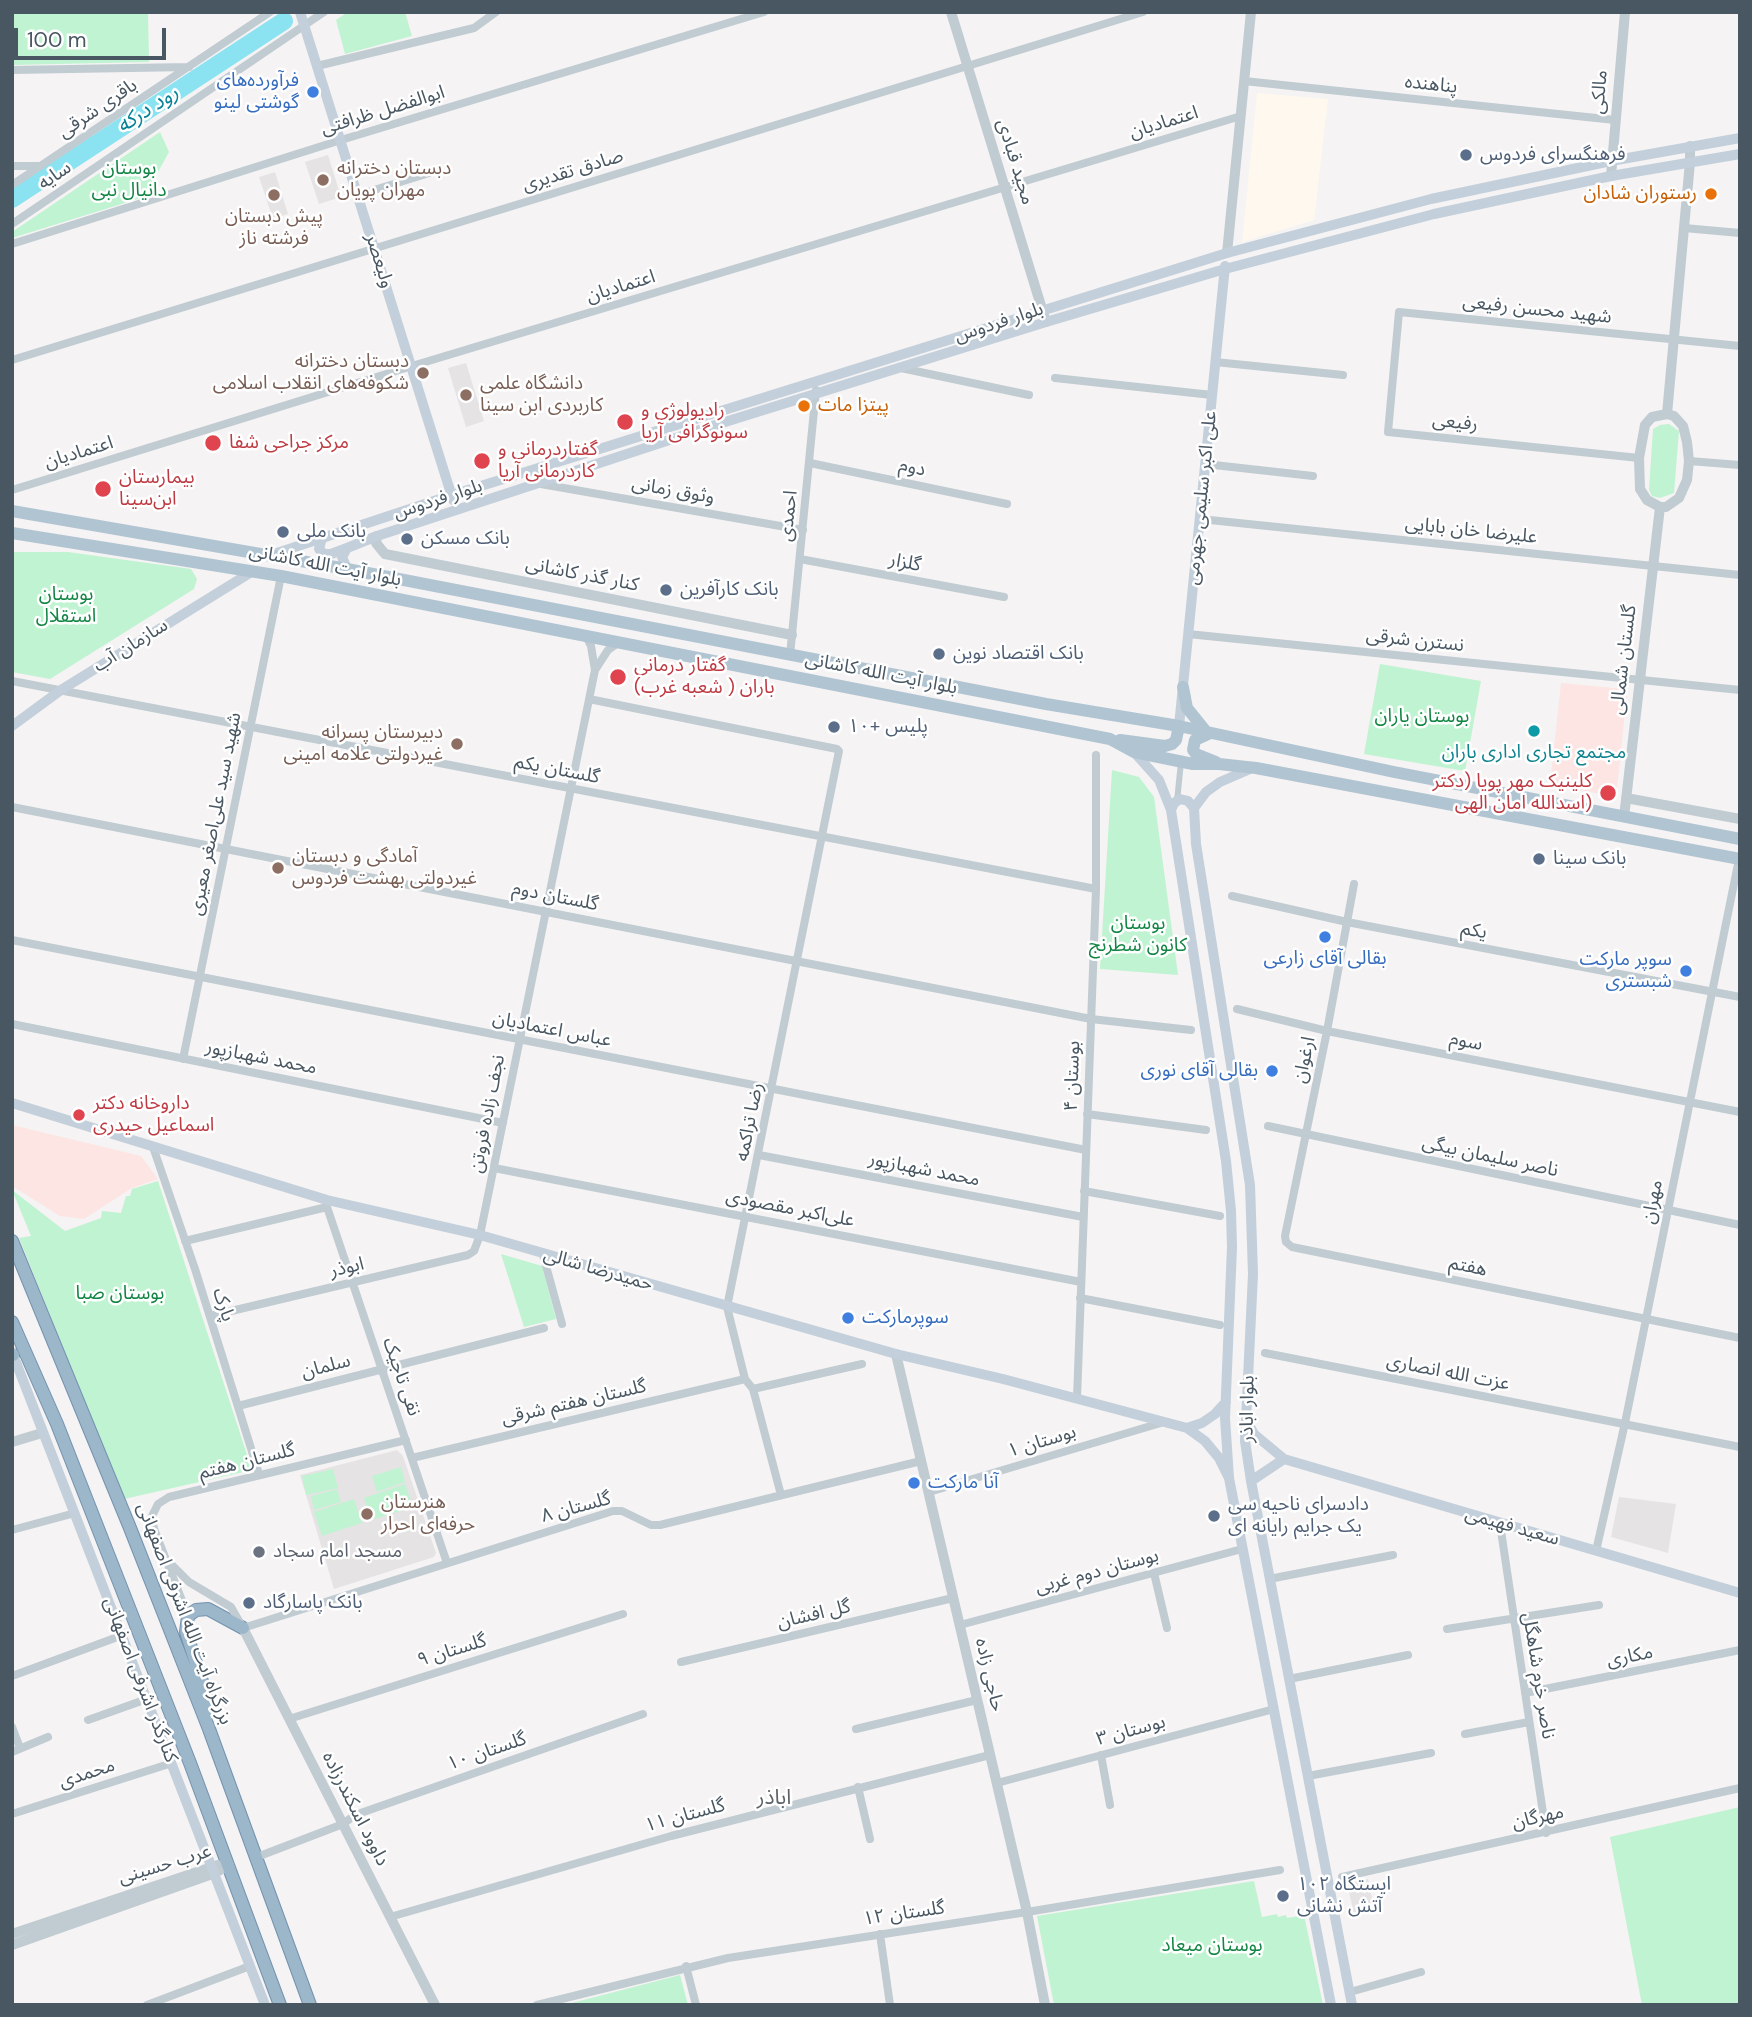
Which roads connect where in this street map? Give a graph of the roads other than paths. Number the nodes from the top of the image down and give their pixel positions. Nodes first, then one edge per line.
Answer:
1 (271, 12) edge
2 (300, 12) edge
3 (324, 12) edge
4 (496, 12) edge
5 (764, 12) edge
6 (951, 12) edge
7 (1143, 12) edge
8 (1251, 12) edge
9 (1625, 12) edge
10 (304, 25) junction
11 (317, 66) junction
12 (967, 66) junction
13 (189, 67) junction
14 (12, 70) edge
15 (1244, 80) junction
16 (1241, 116) junction
17 (1615, 120) junction
18 (1740, 138) edge
19 (341, 140) junction
20 (1690, 146) junction
21 (1740, 154) edge
22 (1611, 160) junction
23 (1690, 162) junction
24 (12, 166) edge
25 (40, 166) junction
26 (439, 170) dead end
27 (1611, 176) junction
28 (12, 185) edge
29 (1004, 188) junction
30 (358, 195) junction
31 (12, 224) edge
32 (1684, 228) junction
33 (1740, 233) edge
34 (12, 244) edge
35 (375, 249) junction
36 (1227, 253) junction
37 (1225, 269) junction
38 (1042, 309) junction
39 (1399, 312) joint
40 (1046, 322) junction
41 (1673, 340) junction
42 (1740, 346) edge
43 (896, 356) junction
44 (12, 360) edge
45 (1215, 362) junction
46 (412, 366) junction
47 (901, 368) junction
48 (1343, 375) dead end
49 (1055, 378) dead end
50 (814, 381) junction
51 (818, 394) junction
52 (1028, 395) dead end
53 (1212, 395) junction
54 (1667, 414) junction
55 (705, 415) junction
56 (709, 427) junction
57 (1639, 458) junction
58 (1689, 461) junction
59 (810, 463) junction
60 (1205, 464) junction
61 (1740, 465) edge
62 (534, 469) junction
63 (1313, 476) dead end
64 (538, 484) junction
65 (12, 490) edge
66 (452, 495) junction
67 (1007, 504) dead end
68 (1660, 507) junction
69 (456, 510) junction
70 (12, 511) edge
71 (1200, 519) junction
72 (803, 530) junction
73 (12, 533) edge
74 (377, 536) junction
75 (322, 538) junction
76 (347, 548) junction
77 (271, 555) junction
78 (800, 559) junction
79 (1653, 566) junction
80 (347, 569) junction
81 (253, 571) junction
82 (1740, 575) edge
83 (281, 576) junction
84 (1004, 597) dead end
85 (1188, 634) junction
86 (792, 635) junction
87 (586, 636) junction
88 (618, 643) junction
89 (790, 654) junction
90 (595, 670) junction
91 (1640, 680) junction
92 (12, 681) edge
93 (1182, 687) junction
94 (61, 690) junction
95 (1740, 691) edge
96 (589, 699) junction
97 (12, 726) edge
98 (1179, 726) junction
99 (250, 727) junction
100 (1208, 734) junction
101 (1110, 739) junction
102 (1133, 752) junction
103 (1096, 755) dead end
104 (1181, 762) junction
105 (1219, 764) junction
106 (1256, 768) junction
107 (570, 788) junction
108 (1626, 798) junction
109 (1174, 805) junction
110 (12, 807) edge
111 (1194, 808) junction
112 (1624, 817) junction
113 (1740, 819) edge
114 (822, 836) junction
115 (1740, 839) edge
116 (226, 849) junction
117 (1739, 859) edge
118 (1354, 884) dead end
119 (1096, 889) junction
120 (1232, 896) dead end
121 (545, 912) junction
122 (1347, 922) junction
123 (12, 940) edge
124 (797, 961) junction
125 (200, 977) junction
126 (1711, 992) junction
127 (1740, 998) edge
128 (1237, 1009) dead end
129 (1091, 1019) junction
130 (12, 1024) edge
131 (1191, 1030) dead end
132 (1327, 1031) junction
133 (520, 1039) junction
134 (183, 1059) junction
135 (772, 1088) junction
136 (1689, 1102) junction
137 (12, 1103) edge
138 (1740, 1112) edge
139 (1087, 1114) junction
140 (503, 1123) junction
141 (1268, 1126) dead end
142 (1206, 1130) dead end
143 (1305, 1135) junction
144 (153, 1147) junction
145 (1086, 1150) junction
146 (759, 1155) junction
147 (494, 1168) junction
148 (1084, 1191) junction
149 (327, 1203) junction
150 (1668, 1211) junction
151 (1220, 1216) dead end
152 (746, 1217) junction
153 (1083, 1217) junction
154 (1740, 1225) edge
155 (480, 1235) junction
156 (12, 1241) edge
157 (185, 1241) junction
158 (1286, 1242) joint
159 (543, 1255) junction
160 (1081, 1282) junction
161 (354, 1283) junction
162 (1080, 1298) junction
163 (727, 1307) junction
164 (210, 1316) junction
165 (1646, 1319) junction
166 (12, 1322) edge
167 (562, 1324) dead end
168 (1220, 1325) dead end
169 (544, 1328) dead end
170 (1740, 1338) edge
171 (1265, 1353) dead end
172 (12, 1354) edge
173 (896, 1354) junction
174 (863, 1364) dead end
175 (381, 1369) junction
176 (744, 1379) junction
177 (753, 1389) junction
178 (1077, 1398) junction
179 (1226, 1402) junction
180 (238, 1406) junction
181 (1246, 1419) junction
182 (1164, 1422) junction
183 (1625, 1423) junction
184 (1187, 1428) junction
185 (42, 1433) junction
186 (406, 1440) junction
187 (12, 1442) edge
188 (1740, 1447) edge
189 (412, 1458) junction
190 (1284, 1459) junction
191 (921, 1461) junction
192 (259, 1474) junction
193 (1228, 1478) junction
194 (1251, 1481) junction
195 (929, 1492) junction
196 (781, 1495) junction
197 (75, 1513) junction
198 (1500, 1524) junction
199 (12, 1530) edge
200 (1242, 1549) junction
201 (1596, 1551) junction
202 (1393, 1555) dead end
203 (169, 1562) junction
204 (447, 1563) junction
205 (1154, 1573) junction
206 (1269, 1579) junction
207 (1740, 1593) edge
208 (953, 1598) junction
209 (1599, 1605) dead end
210 (623, 1614) dead end
211 (188, 1616) junction
212 (1514, 1619) junction
213 (960, 1625) junction
214 (243, 1628) junction
215 (1167, 1628) dead end
216 (1447, 1629) dead end
217 (123, 1635) junction
218 (1740, 1650) edge
219 (1408, 1655) dead end
220 (681, 1662) dead end
221 (12, 1676) edge
222 (1289, 1679) junction
223 (1525, 1693) junction
224 (147, 1699) junction
225 (977, 1700) junction
226 (1274, 1709) junction
227 (643, 1714) dead end
228 (289, 1719) junction
229 (88, 1720) dead end
230 (1530, 1722) junction
231 (12, 1727) edge
232 (209, 1729) junction
233 (856, 1729) dead end
234 (1465, 1734) dead end
235 (48, 1737) dead end
236 (16, 1750) edge
237 (1431, 1753) dead end
238 (990, 1755) junction
239 (1101, 1755) junction
240 (172, 1763) junction
241 (1308, 1776) junction
242 (997, 1783) junction
243 (858, 1787) junction
244 (1740, 1788) edge
245 (1110, 1805) dead end
246 (12, 1814) edge
247 (343, 1824) junction
248 (1546, 1833) junction
249 (870, 1839) dead end
250 (257, 1857) junction
251 (229, 1865) junction
252 (214, 1869) junction
253 (1280, 1870) dead end
254 (1342, 1877) dead end
255 (1027, 1912) junction
256 (390, 1917) junction
257 (12, 1934) edge
258 (880, 1934) junction
259 (12, 1945) edge
260 (250, 1966) junction
261 (687, 1966) junction
262 (1421, 1972) dead end
263 (1350, 1992) junction
264 (147, 2005) edge
265 (265, 2005) edge
266 (280, 2005) edge
267 (310, 2005) edge
268 (435, 2005) edge
269 (537, 2005) edge
270 (696, 2005) edge
271 (890, 2005) edge
272 (1045, 2005) edge
273 (1332, 2005) edge
274 (1352, 2005) edge

1 - 13 street, باقری شرقی
2 - 10 main road, ولیعصر
3 - 10 street, سایه
4 - 11 street
5 - 19 street, ابوالفضل ظرافتی
6 - 12 street, مجید قبادی
7 - 12 street, صادق تقدیری
8 - 15 street
9 - 17 street, مالکی
10 - 11 main road, ولیعصر
10 - 31 street, سایه
11 - 19 main road, ولیعصر
12 - 29 street, مجید قبادی
12 - 35 street, صادق تقدیری
13 - 14 street
13 - 25 street, باقری شرقی
15 - 16 street
15 - 17 street, پناهنده
16 - 29 street, اعتمادیان
16 - 36 street
17 - 22 street, مالکی
18 - 20 main road, بلوار فردوس
19 - 30 main road, ولیعصر
19 - 34 street, ابوالفضل ظرافتی
20 - 22 main road, بلوار فردوس
20 - 23 street
21 - 23 main road, بلوار فردوس
22 - 27 street, مالکی
22 - 36 main road, بلوار فردوس
23 - 27 main road, بلوار فردوس
23 - 32 street
24 - 25 street
25 - 28 street, باقری شرقی
26 - 30 street
27 - 37 main road, بلوار فردوس
29 - 38 street, مجید قبادی
29 - 46 street, اعتمادیان
30 - 35 main road, ولیعصر
32 - 33 street
32 - 41 street
35 - 44 street, صادق تقدیری
35 - 46 main road, ولیعصر
36 - 37 main road, علی اکبر سلیمی جهرمی
36 - 38 main road, بلوار فردوس
37 - 40 main road, بلوار فردوس
37 - 45 main road, علی اکبر سلیمی جهرمی
38 - 40 street, مجید قبادی
38 - 43 main road, بلوار فردوس
39 - 41 street, شهید محسن رفیعی
39 - 57 street, رفیعی
40 - 47 main road, بلوار فردوس
41 - 42 street, شهید محسن رفیعی
41 - 54 street
43 - 47 street
43 - 50 main road, بلوار فردوس
45 - 48 street
45 - 53 main road, علی اکبر سلیمی جهرمی
46 - 65 street, اعتمادیان
46 - 66 main road, ولیعصر
47 - 51 main road, بلوار فردوس
47 - 52 street
49 - 53 street
50 - 51 street, احمدی
50 - 55 main road, بلوار فردوس
51 - 56 main road, بلوار فردوس
51 - 59 street, احمدی
53 - 60 main road, علی اکبر سلیمی جهرمی
54 - 57 street
54 - 58 street
55 - 56 main road
55 - 62 main road, بلوار فردوس
56 - 64 main road, بلوار فردوس
57 - 68 street
58 - 61 street
58 - 68 street
59 - 67 street, دوم
59 - 72 street, احمدی
60 - 63 street
60 - 71 main road, علی اکبر سلیمی جهرمی
62 - 64 main road
62 - 66 main road, بلوار فردوس
64 - 69 main road, بلوار فردوس
64 - 72 street, وثوق زمانی
66 - 69 main road, ولیعصر
66 - 75 main road, بلوار فردوس
68 - 79 street, گلستان شمالی
69 - 74 main road, بلوار فردوس
70 - 77 main road, بلوار آیت الله کاشانی
71 - 79 street, علیرضا خان بابایی
71 - 85 main road, علی اکبر سلیمی جهرمی
72 - 78 street, احمدی
73 - 81 main road, بلوار آیت الله کاشانی
74 - 76 main road, بلوار فردوس
74 - 86 street, کنار گذر کاشانی
75 - 76 main road
75 - 77 main road, بلوار فردوس
76 - 80 main road
77 - 80 main road, بلوار آیت الله کاشانی
78 - 84 street, گلزار
78 - 86 street, احمدی
79 - 82 street, علیرضا خان بابایی
79 - 91 street, گلستان شمالی
80 - 89 main road, بلوار آیت الله کاشانی
81 - 83 main road, بلوار آیت الله کاشانی
81 - 94 main road, سازمان آب
83 - 87 main road, بلوار آیت الله کاشانی
83 - 99 street, شهید سید علی‌اصغر معیری
85 - 91 street, نسترن شرقی
85 - 93 main road, علی اکبر سلیمی جهرمی
86 - 89 street, احمدی
87 - 88 main road, بلوار آیت الله کاشانی
87 - 90 street, نجف زاده فروتن
88 - 90 street, نجف زاده فروتن
88 - 101 main road, بلوار آیت الله کاشانی
89 - 98 main road, بلوار آیت الله کاشانی
90 - 96 street, نجف زاده فروتن
91 - 95 street, نسترن شرقی
91 - 108 street, گلستان شمالی
92 - 94 street, گلستان یکم
93 - 98 main road, علی اکبر سلیمی جهرمی
93 - 100 main road
94 - 97 main road, سازمان آب
94 - 99 street, گلستان یکم
96 - 107 street, نجف زاده فروتن
96 - 114 street, رضا تراکمه
98 - 100 main road, بلوار آیت الله کاشانی
98 - 101 main road
99 - 107 street, گلستان یکم
99 - 116 street, شهید سید علی‌اصغر معیری
100 - 105 main road
100 - 112 main road, بلوار آیت الله کاشانی
101 - 102 main road, بلوار آیت الله کاشانی
102 - 104 main road, بلوار آیت الله کاشانی
102 - 109 main road, بلوار اباذر
103 - 119 street, بوستان ۴
104 - 105 main road, بلوار آیت الله کاشانی
104 - 109 street
105 - 106 main road, بلوار آیت الله کاشانی
106 - 111 main road
106 - 117 main road, بلوار آیت الله کاشانی
107 - 114 street, گلستان یکم
107 - 121 street, نجف زاده فروتن
108 - 112 street, گلستان شمالی
108 - 113 street
109 - 111 main road
109 - 179 main road, بلوار اباذر
110 - 116 street, گلستان دوم
111 - 181 main road, بلوار اباذر
112 - 115 main road, بلوار آیت الله کاشانی
114 - 119 street, گلستان یکم
114 - 124 street, رضا تراکمه
116 - 121 street, گلستان دوم
116 - 125 street, شهید سید علی‌اصغر معیری
117 - 126 street, مهران
118 - 122 street, ارغوان
119 - 129 street, بوستان ۴
120 - 122 street, یکم
121 - 124 street, گلستان دوم
121 - 133 street, نجف زاده فروتن
122 - 126 street, یکم
122 - 132 street, ارغوان
123 - 125 street, عباس اعتمادیان
124 - 129 street, گلستان دوم
124 - 135 street, رضا تراکمه
125 - 133 street, عباس اعتمادیان
125 - 134 street, شهید سید علی‌اصغر معیری
126 - 127 street
126 - 136 street, مهران
128 - 132 street, سوم
129 - 131 street, گلستان دوم
129 - 139 street, بوستان ۴
130 - 134 street, محمد شهبازپور
132 - 136 street, سوم
132 - 143 street, ارغوان
133 - 135 street, عباس اعتمادیان
133 - 140 street, نجف زاده فروتن
134 - 140 street, محمد شهبازپور
135 - 145 street, عباس اعتمادیان
135 - 146 street, رضا تراکمه
136 - 138 street, سوم
136 - 150 street, مهران
137 - 144 main road, حمیدرضا شالی
139 - 142 street
139 - 145 street, بوستان ۴
140 - 147 street, نجف زاده فروتن
141 - 143 street, ناصر سلیمان بیگی
143 - 150 street, ناصر سلیمان بیگی
143 - 158 street, ارغوان
144 - 149 main road, حمیدرضا شالی
144 - 157 street, پارک
145 - 148 street, بوستان ۴
146 - 152 street, رضا تراکمه
146 - 153 street, محمد شهبازپور
147 - 152 street, علی‌اکبر مقصودی
147 - 155 street, نجف زاده فروتن
148 - 151 street
148 - 153 street, بوستان ۴
149 - 155 main road, حمیدرضا شالی
149 - 157 street
149 - 161 street, نقی تاجیک
150 - 154 street, ناصر سلیمان بیگی
150 - 165 street, مهران
152 - 160 street, علی‌اکبر مقصودی
152 - 163 street, رضا تراکمه
153 - 160 street, بوستان ۴
155 - 159 main road, حمیدرضا شالی
155 - 161 street, ابوذر
156 - 232 highway, بزرگراه آیت الله اشرفی اصفهانی
157 - 164 street, پارک
158 - 165 street, هفتم
159 - 163 main road, حمیدرضا شالی
159 - 167 street
160 - 162 street, بوستان ۴
161 - 164 street, ابوذر
161 - 175 street, نقی تاجیک
162 - 168 street
162 - 178 street, بوستان ۴
163 - 173 main road, حمیدرضا شالی
163 - 176 street, رضا تراکمه
164 - 180 street, پارک
165 - 170 street, هفتم
165 - 183 street, مهران
166 - 251 highway
169 - 175 street, سلمان
171 - 183 street, عزت الله انصاری
172 - 185 main road, کنارگذر اشرفی اصفهانی
173 - 178 main road, حمیدرضا شالی
173 - 191 street, حاجی زاده
174 - 177 street
175 - 180 street, سلمان
175 - 186 street, نقی تاجیک
176 - 177 street, رضا تراکمه
176 - 189 street, گلستان هفتم شرقی
177 - 196 street, رضا تراکمه
178 - 182 main road, حمیدرضا شالی
179 - 184 main road
179 - 193 main road, بلوار اباذر
180 - 192 street, پارک
181 - 190 main road
181 - 194 main road, بلوار اباذر
182 - 184 main road, حمیدرضا شالی
182 - 195 street, بوستان ۱
183 - 188 street, عزت الله انصاری
183 - 201 street, مهران
184 - 193 main road
185 - 187 street
185 - 197 main road, کنارگذر اشرفی اصفهانی
186 - 189 street, نقی تاجیک
186 - 192 street, گلستان هفتم
189 - 204 street, نقی تاجیک
190 - 194 main road
190 - 198 main road, سعید فهیمی
191 - 195 street, حاجی زاده
191 - 196 street, گلستان ٨
192 - 203 street, گلستان هفتم
193 - 200 main road, بلوار اباذر
194 - 206 main road, بلوار اباذر
195 - 208 street, حاجی زاده
196 - 204 street, گلستان ٨
197 - 199 street
197 - 217 main road, کنارگذر اشرفی اصفهانی
198 - 201 main road, سعید فهیمی
198 - 212 street, ناصر خرم شاهگل
200 - 205 street, بوستان دوم غربی
200 - 226 main road, بلوار اباذر
201 - 207 main road, سعید فهیمی
202 - 206 street
203 - 211 street
203 - 214 street
204 - 214 street, گلستان ٨
205 - 213 street, بوستان دوم غربی
205 - 215 street
206 - 222 main road, بلوار اباذر
208 - 213 street, حاجی زاده
208 - 220 street, گل افشان
209 - 212 street
210 - 228 street, گلستان ۹
211 - 214 highway
211 - 232 highway
212 - 216 street
212 - 223 street, ناصر خرم شاهگل
213 - 225 street, حاجی زاده
214 - 228 street, داوود اسکندرزاده
217 - 221 street
217 - 224 main road, کنارگذر اشرفی اصفهانی
218 - 223 street, مکاری
219 - 222 street
222 - 241 main road, بلوار اباذر
223 - 230 street, ناصر خرم شاهگل
224 - 229 street
224 - 240 main road, کنارگذر اشرفی اصفهانی
225 - 233 street
225 - 238 street, حاجی زاده
226 - 239 street, بوستان ۳
226 - 273 main road, بلوار اباذر
227 - 247 street, گلستان ۱۰
228 - 247 street, داوود اسکندرزاده
230 - 234 street
230 - 248 street, ناصر خرم شاهگل
231 - 236 street
232 - 250 highway, بزرگراه آیت الله اشرفی اصفهانی
235 - 236 street
237 - 241 street
238 - 242 street, حاجی زاده
238 - 243 street, گلستان ۱۱
239 - 242 street, بوستان ۳
239 - 245 street
240 - 246 street, محمدی
240 - 252 main road, کنارگذر اشرفی اصفهانی
241 - 263 main road, بلوار اباذر
242 - 255 street, حاجی زاده
243 - 249 street
243 - 256 street, گلستان ۱۱
244 - 248 street, مهرگان
247 - 250 street, گلستان ۱۰
247 - 256 street, داوود اسکندرزاده
248 - 254 street, مهرگان
250 - 267 highway, بزرگراه آیت الله اشرفی اصفهانی
251 - 252 street, عرب حسینی
251 - 266 highway
252 - 257 street, عرب حسینی
252 - 259 street, عرب حسینی
252 - 260 main road, کنارگذر اشرفی اصفهانی
253 - 255 street, گلستان ۱۲
255 - 258 street, گلستان ۱۲
255 - 272 street, حاجی زاده
256 - 268 street, داوود اسکندرزاده
258 - 261 street, گلستان ۱۲
258 - 271 street
260 - 264 street
260 - 265 main road, کنارگذر اشرفی اصفهانی
261 - 269 street, گلستان ۱۲
261 - 270 street
262 - 263 street
263 - 274 main road, بلوار اباذر

